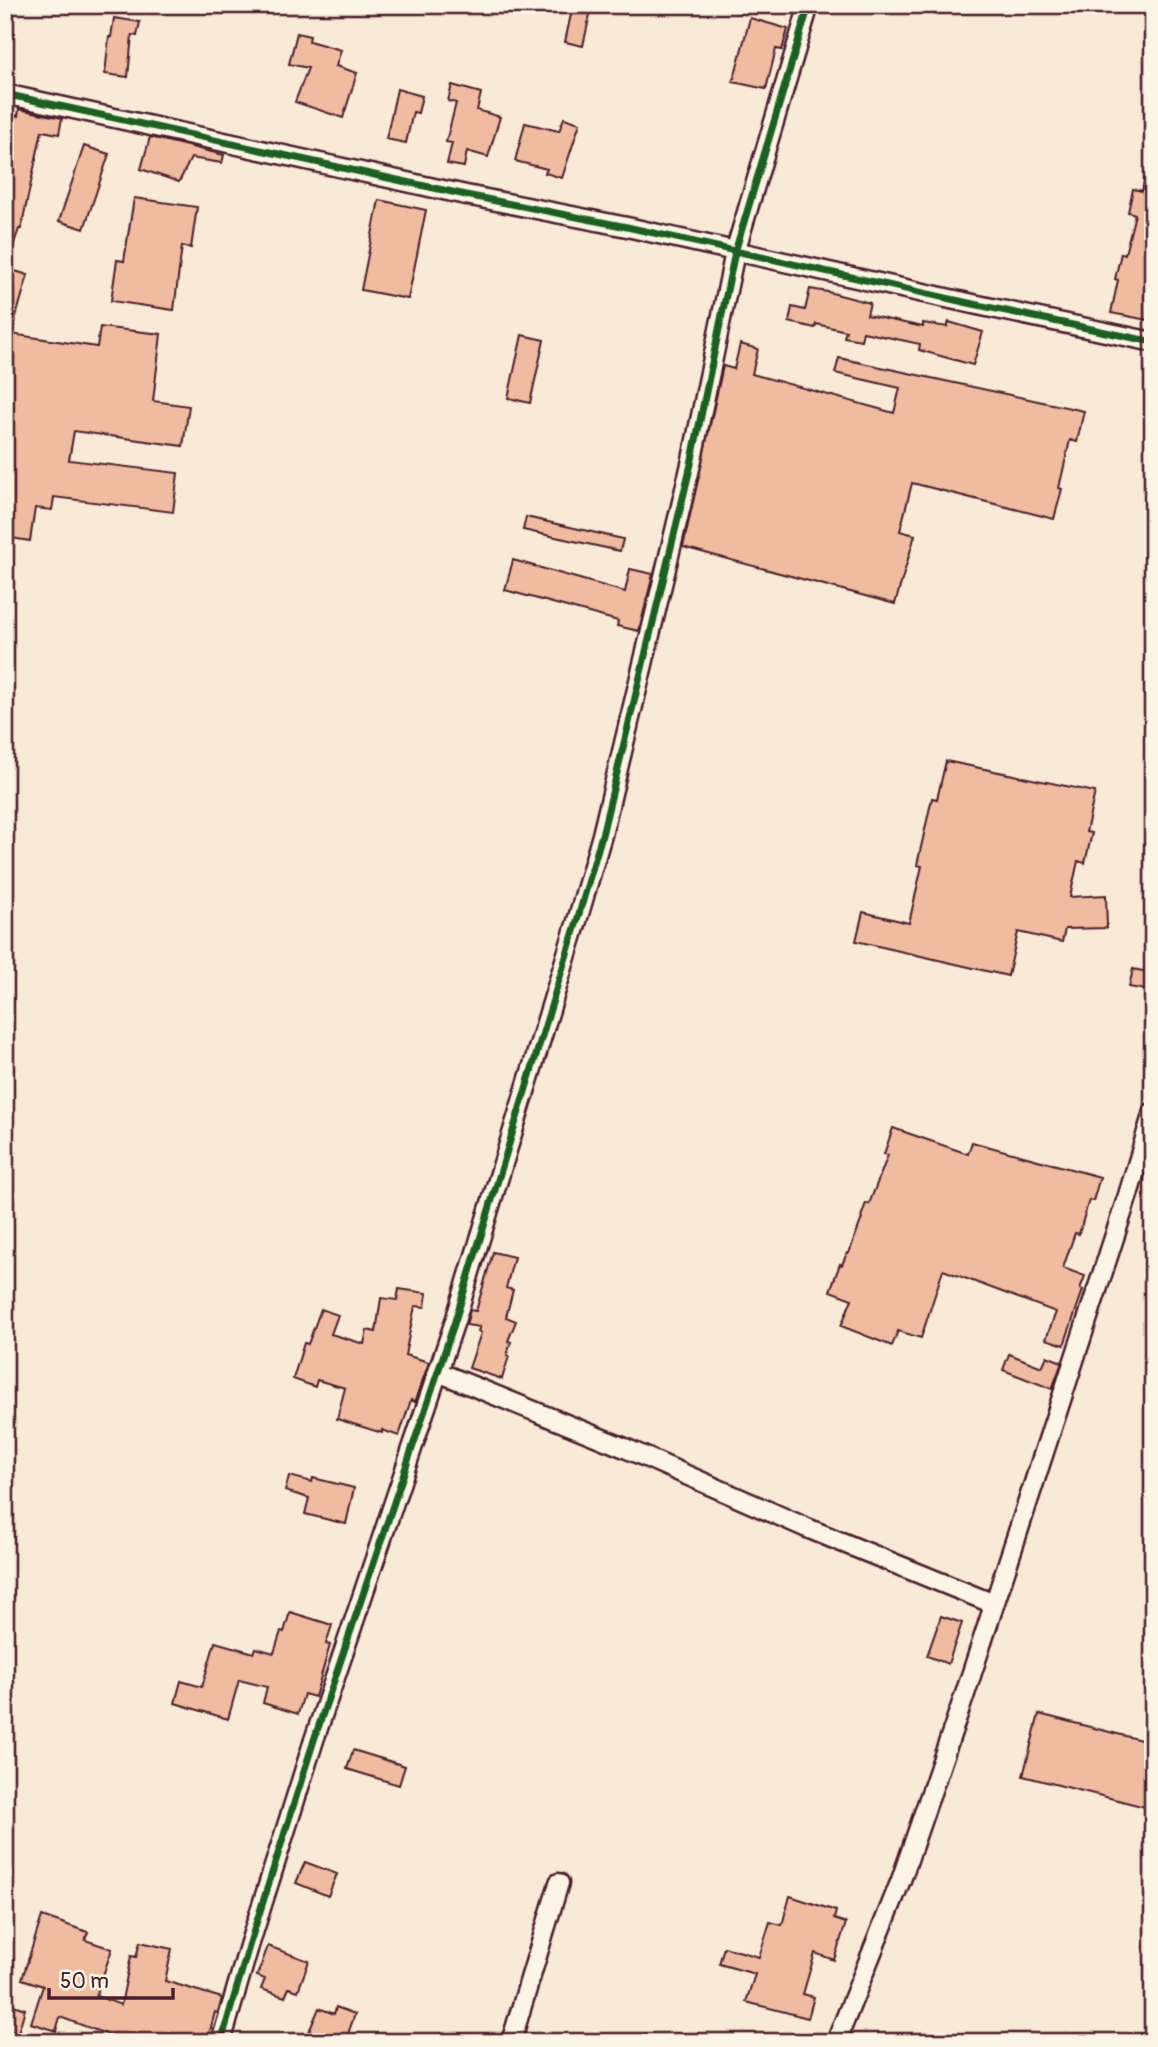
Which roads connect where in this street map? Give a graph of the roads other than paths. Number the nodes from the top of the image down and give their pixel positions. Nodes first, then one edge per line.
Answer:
1 (809, 5) edge
2 (5, 94) edge
3 (735, 252) junction
4 (1153, 342) edge
5 (1153, 1112) edge
6 (438, 1372) junction
7 (994, 1604) junction
8 (559, 1883) dead end
9 (221, 2042) edge
10 (511, 2042) edge
11 (836, 2042) edge

1 - 3 street
2 - 3 street
3 - 4 street
3 - 6 street
5 - 7 street
6 - 7 street
6 - 9 street
7 - 11 street
8 - 10 street

